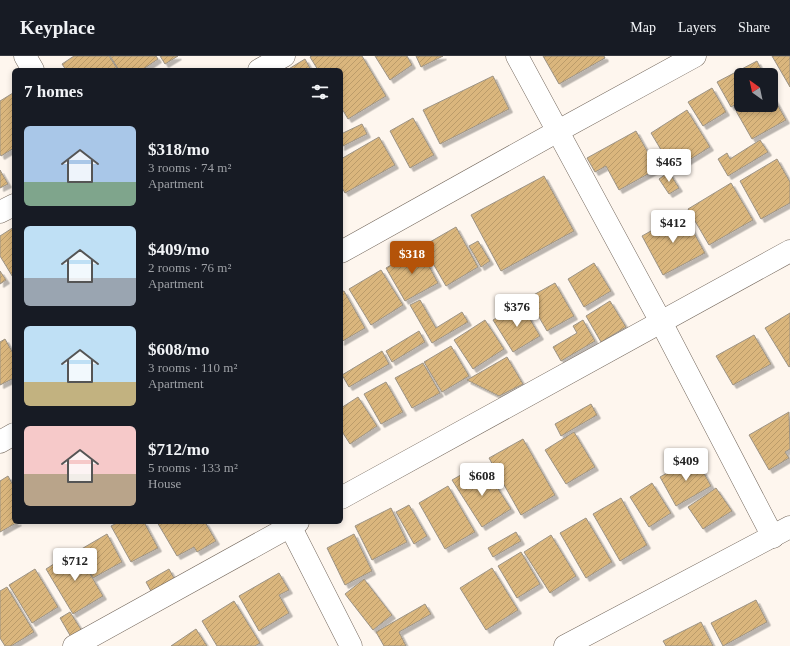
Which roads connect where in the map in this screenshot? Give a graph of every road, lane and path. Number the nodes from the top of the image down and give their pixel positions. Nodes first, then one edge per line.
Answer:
1 (25, 56) edge
2 (284, 56) edge
3 (517, 56) edge
4 (695, 56) edge
5 (32, 68) edge
6 (263, 68) edge
7 (558, 131) junction
8 (12, 206) edge
9 (0, 212) edge
10 (343, 251) edge
11 (790, 251) edge
12 (662, 322) junction
13 (12, 435) edge
14 (0, 442) edge
15 (343, 497) edge
16 (290, 524) edge
17 (292, 524) edge
18 (782, 532) edge
19 (74, 646) edge
20 (351, 646) edge
21 (565, 646) edge

1 - 5 street
2 - 6 street
3 - 7 street
4 - 7 street
7 - 10 street
7 - 12 street
8 - 9 street
11 - 12 street
12 - 15 street
12 - 18 street
13 - 14 street
16 - 19 street
17 - 20 street
18 - 21 street

